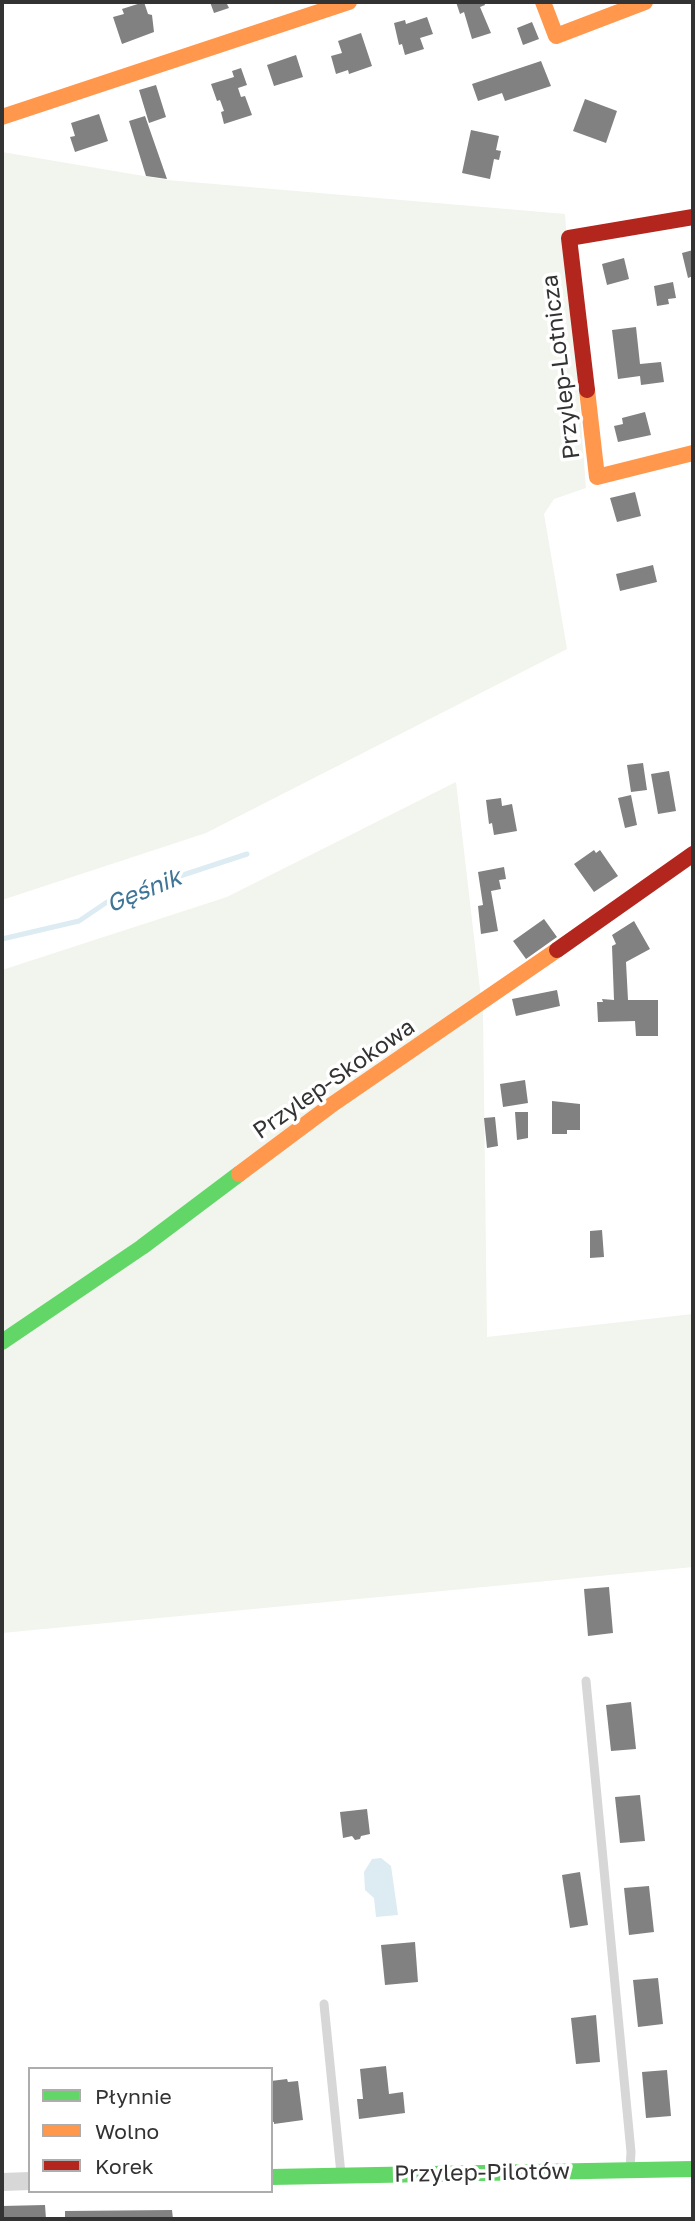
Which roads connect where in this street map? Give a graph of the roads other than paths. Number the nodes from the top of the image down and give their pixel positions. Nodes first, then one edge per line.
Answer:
1 (349, 2) edge
2 (543, 2) edge
3 (645, 2) edge
4 (2, 117) edge
5 (693, 217) edge
6 (693, 453) edge
7 (693, 854) edge
8 (2, 1342) edge
9 (586, 1681) dead end
10 (324, 2004) dead end
11 (693, 2169) edge
12 (630, 2171) junction
13 (341, 2176) junction
14 (273, 2177) edge
15 (28, 2181) edge
16 (2, 2182) edge

1 - 4 street
2 - 3 street
5 - 6 street, Przylep-Lotnicza
7 - 8 street, Przylep-Skokowa
9 - 12 lane
10 - 13 lane
11 - 12 street, Przylep-Pilotów
12 - 13 street, Przylep-Pilotów
13 - 14 street, Przylep-Pilotów
15 - 16 street

